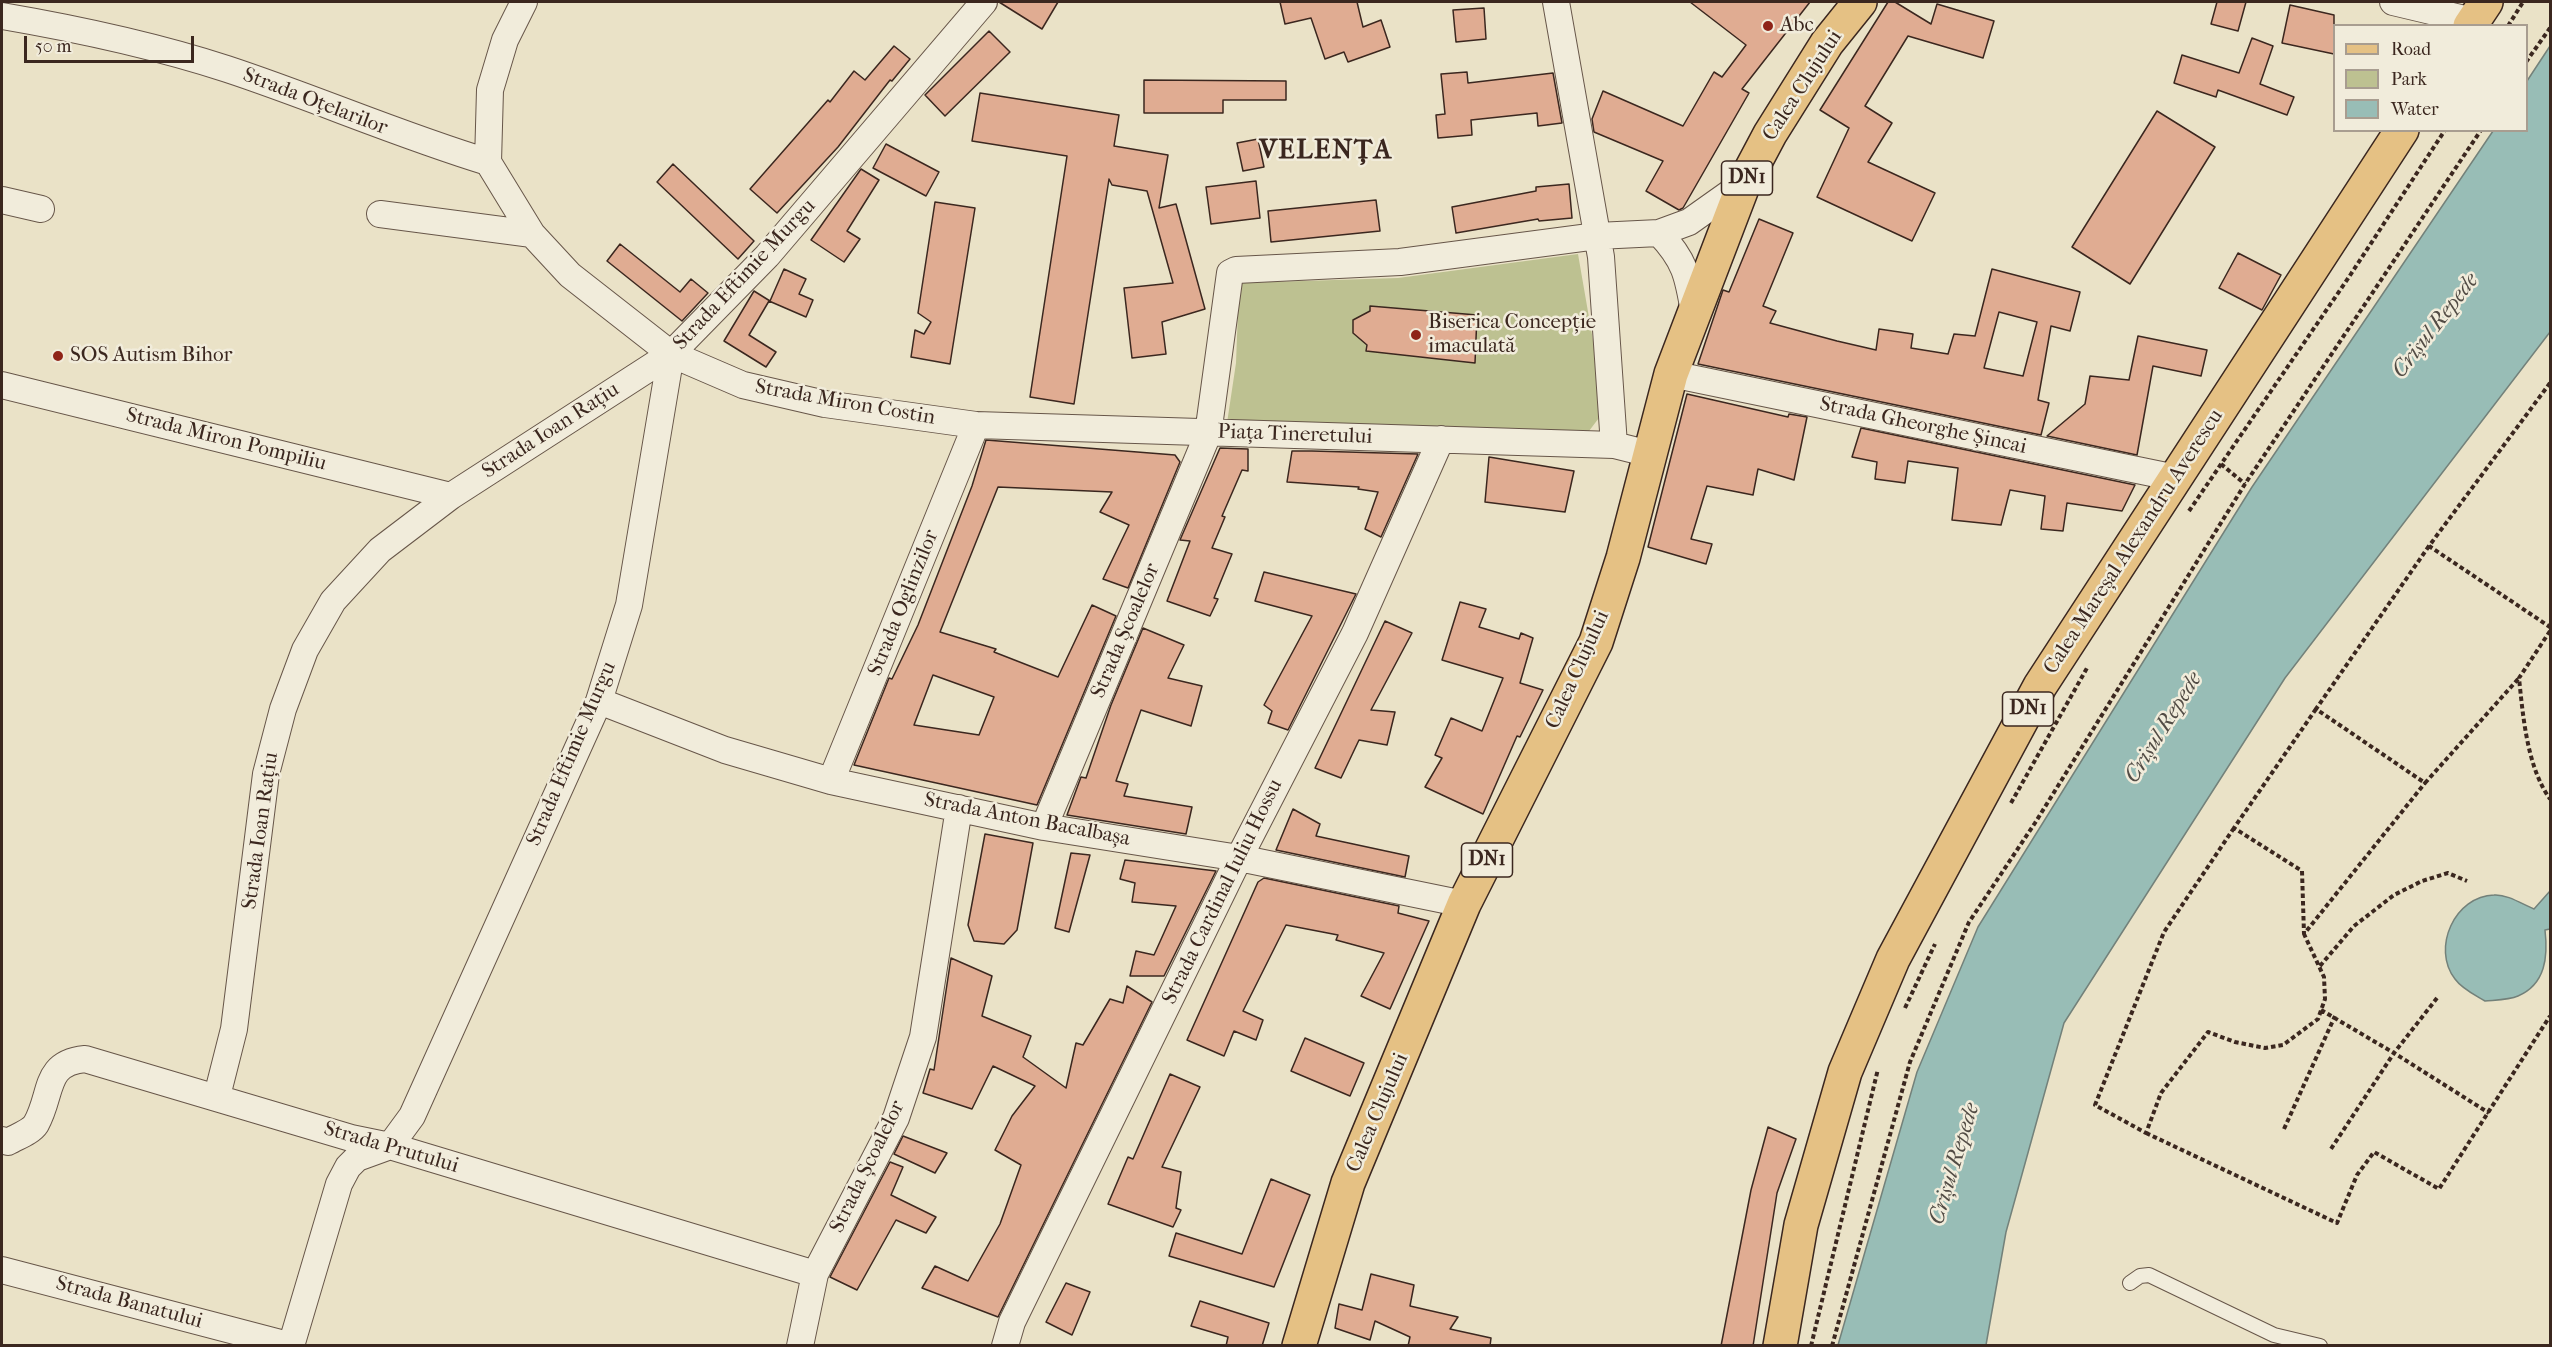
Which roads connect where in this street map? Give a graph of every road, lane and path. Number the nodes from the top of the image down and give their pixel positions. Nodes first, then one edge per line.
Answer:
1 (524, 2) edge
2 (984, 2) edge
3 (1556, 2) edge
4 (1860, 2) edge
5 (2392, 2) edge
6 (2523, 2) edge
7 (2, 16) edge
8 (2477, 16) edge
9 (2509, 24) edge
10 (2550, 28) edge
11 (2528, 59) edge
12 (2401, 132) edge
13 (2444, 132) edge
14 (2480, 132) edge
15 (488, 162) junction
16 (1744, 183) junction
17 (2, 200) edge
18 (41, 209) dead end
19 (380, 214) dead end
20 (1659, 233) junction
21 (532, 234) junction
22 (1597, 236) junction
23 (1694, 312) junction
24 (671, 354) junction
25 (1671, 374) junction
26 (2550, 383) edge
27 (2, 389) edge
28 (976, 425) junction
29 (1208, 434) junction
30 (1441, 439) junction
31 (2198, 445) junction
32 (1614, 446) junction
33 (1650, 454) junction
34 (2222, 465) junction
35 (2176, 478) junction
36 (2245, 484) junction
37 (451, 496) junction
38 (2183, 520) dead end
39 (2429, 546) junction
40 (2550, 629) edge
41 (2089, 666) dead end
42 (2519, 678) junction
43 (599, 701) junction
44 (2316, 709) junction
45 (831, 781) junction
46 (2425, 783) junction
47 (2550, 799) edge
48 (2010, 805) dead end
49 (959, 808) junction
50 (1044, 827) junction
51 (2234, 828) junction
52 (1239, 858) junction
53 (2467, 880) dead end
54 (1464, 904) junction
55 (2304, 934) junction
56 (1937, 940) dead end
57 (2320, 966) junction
58 (2437, 998) dead end
59 (2321, 1010) junction
60 (1902, 1014) dead end
61 (2335, 1016) junction
62 (2550, 1016) edge
63 (2394, 1053) junction
64 (1879, 1068) dead end
65 (217, 1096) junction
66 (2489, 1114) junction
67 (2284, 1130) dead end
68 (2146, 1133) junction
69 (5, 1141) edge
70 (390, 1146) junction
71 (2331, 1149) dead end
72 (2, 1270) edge
73 (815, 1274) junction
74 (2130, 1283) dead end
75 (292, 1345) edge
76 (800, 1346) edge
77 (1005, 1346) edge
78 (1299, 1346) edge
79 (1780, 1346) edge
80 (1811, 1346) edge
81 (1832, 1346) edge
82 (2320, 1346) edge

1 - 15 street
2 - 24 street, Strada Eftimie Murgu
3 - 22 street
4 - 16 main road, Calea Clujului / DN1
5 - 8 street
6 - 9 path
7 - 15 street, Strada Oțelarilor
10 - 11 path
12 - 31 main road, Calea Mareșal Alexandru Averescu / DN1
13 - 34 path
14 - 36 path
15 - 21 street, Strada Miron Costin
16 - 20 street, Piața Tineretului
16 - 23 main road, Calea Clujului / DN1
17 - 18 street
19 - 21 street
20 - 22 street, Piața Tineretului
20 - 23 street
21 - 24 street, Strada Miron Costin
22 - 29 street, Piața Tineretului
22 - 32 street
23 - 25 main road, Calea Clujului / DN1
24 - 28 street, Strada Miron Costin
24 - 37 street, Strada Ioan Rațiu
24 - 43 street, Strada Eftimie Murgu
25 - 33 main road, Calea Clujului / DN1
25 - 35 street, Strada Gheorghe Șincai
26 - 39 path
27 - 37 street, Strada Miron Pompiliu
28 - 29 street, Strada Miron Costin
28 - 45 street, Strada Oglinzilor
29 - 30 street, Piața Tineretului
29 - 50 street, Strada Școalelor
30 - 32 street, Piața Tineretului
30 - 52 street, Strada Cardinal Iuliu Hossu
31 - 34 path
31 - 35 main road, Calea Mareșal Alexandru Averescu / DN1
32 - 33 street, Piața Tineretului
33 - 54 main road, Calea Clujului / DN1
34 - 36 path
34 - 38 path
35 - 79 main road, Calea Mareșal Alexandru Averescu / DN1
36 - 81 path
37 - 65 street, Strada Ioan Rațiu
39 - 40 path
39 - 44 path
40 - 42 path
41 - 48 path
42 - 46 path
42 - 47 path
43 - 45 street, Strada Anton Bacalbașa
43 - 70 street, Strada Eftimie Murgu
44 - 46 path
44 - 51 path
45 - 49 street, Strada Anton Bacalbașa
46 - 55 path
49 - 50 street, Strada Anton Bacalbașa
49 - 73 street, Strada Școalelor
50 - 52 street, Strada Anton Bacalbașa
51 - 55 path
51 - 68 path
52 - 54 street, Strada Anton Bacalbașa
52 - 77 street, Strada Cardinal Iuliu Hossu
53 - 57 path
54 - 78 main road, Calea Clujului / DN1
55 - 57 path
56 - 60 path
57 - 59 path
58 - 63 path
59 - 61 path
59 - 68 path
61 - 63 path
61 - 67 path
62 - 66 path
63 - 66 path
63 - 71 path
64 - 80 path
65 - 69 street, Strada Prutului
65 - 70 street, Strada Prutului
66 - 68 path
70 - 73 street, Strada Prutului
70 - 75 street
72 - 75 street, Strada Banatului
73 - 76 street, Strada Școalelor
74 - 82 lane

